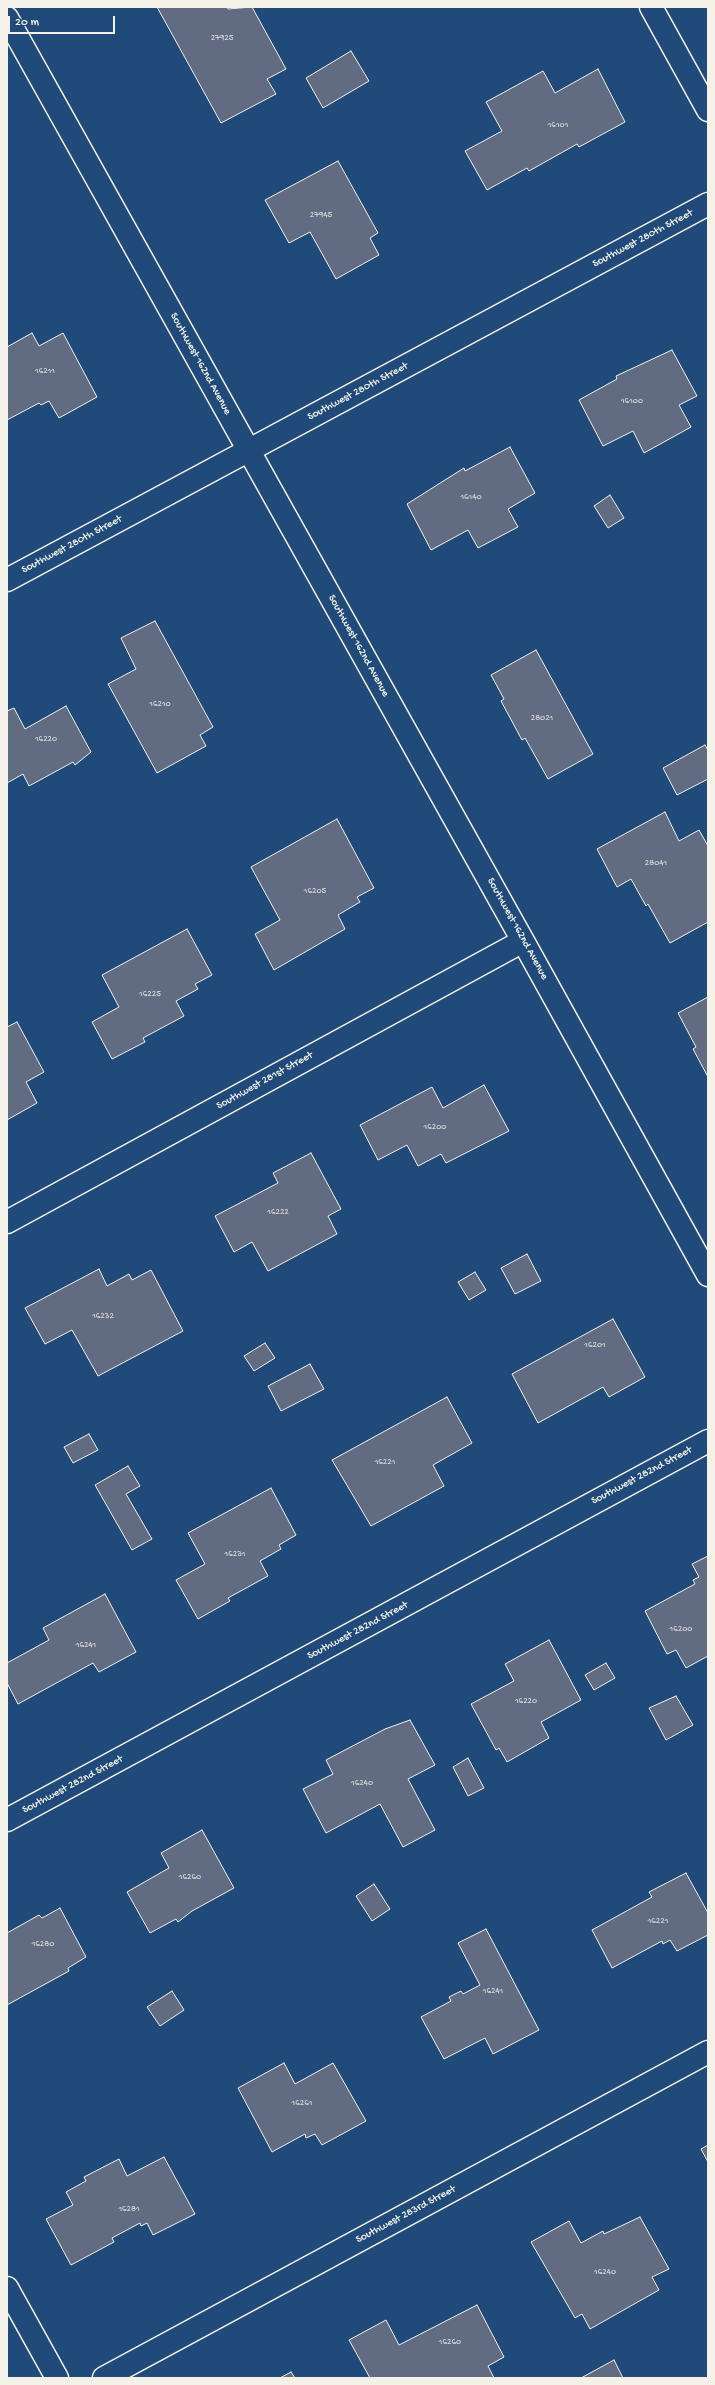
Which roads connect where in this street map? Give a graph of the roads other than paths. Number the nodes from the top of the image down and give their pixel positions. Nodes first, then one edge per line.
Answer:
1 (651, 7) edge
2 (7, 18) edge
3 (708, 110) edge
4 (708, 204) edge
5 (248, 450) junction
6 (7, 580) edge
7 (524, 940) junction
8 (7, 1222) edge
9 (708, 1275) edge
10 (708, 1441) edge
11 (7, 1820) edge
12 (708, 2052) edge
13 (7, 2288) edge
14 (57, 2378) edge
15 (104, 2378) edge

1 - 3 street
2 - 5 street, Southwest 162nd Avenue
4 - 5 street, Southwest 280th Street
5 - 6 street, Southwest 280th Street
5 - 7 street, Southwest 162nd Avenue
7 - 8 street, Southwest 281st Street
7 - 9 street, Southwest 162nd Avenue
10 - 11 street, Southwest 282nd Street
12 - 15 street, Southwest 283rd Street
13 - 14 street

